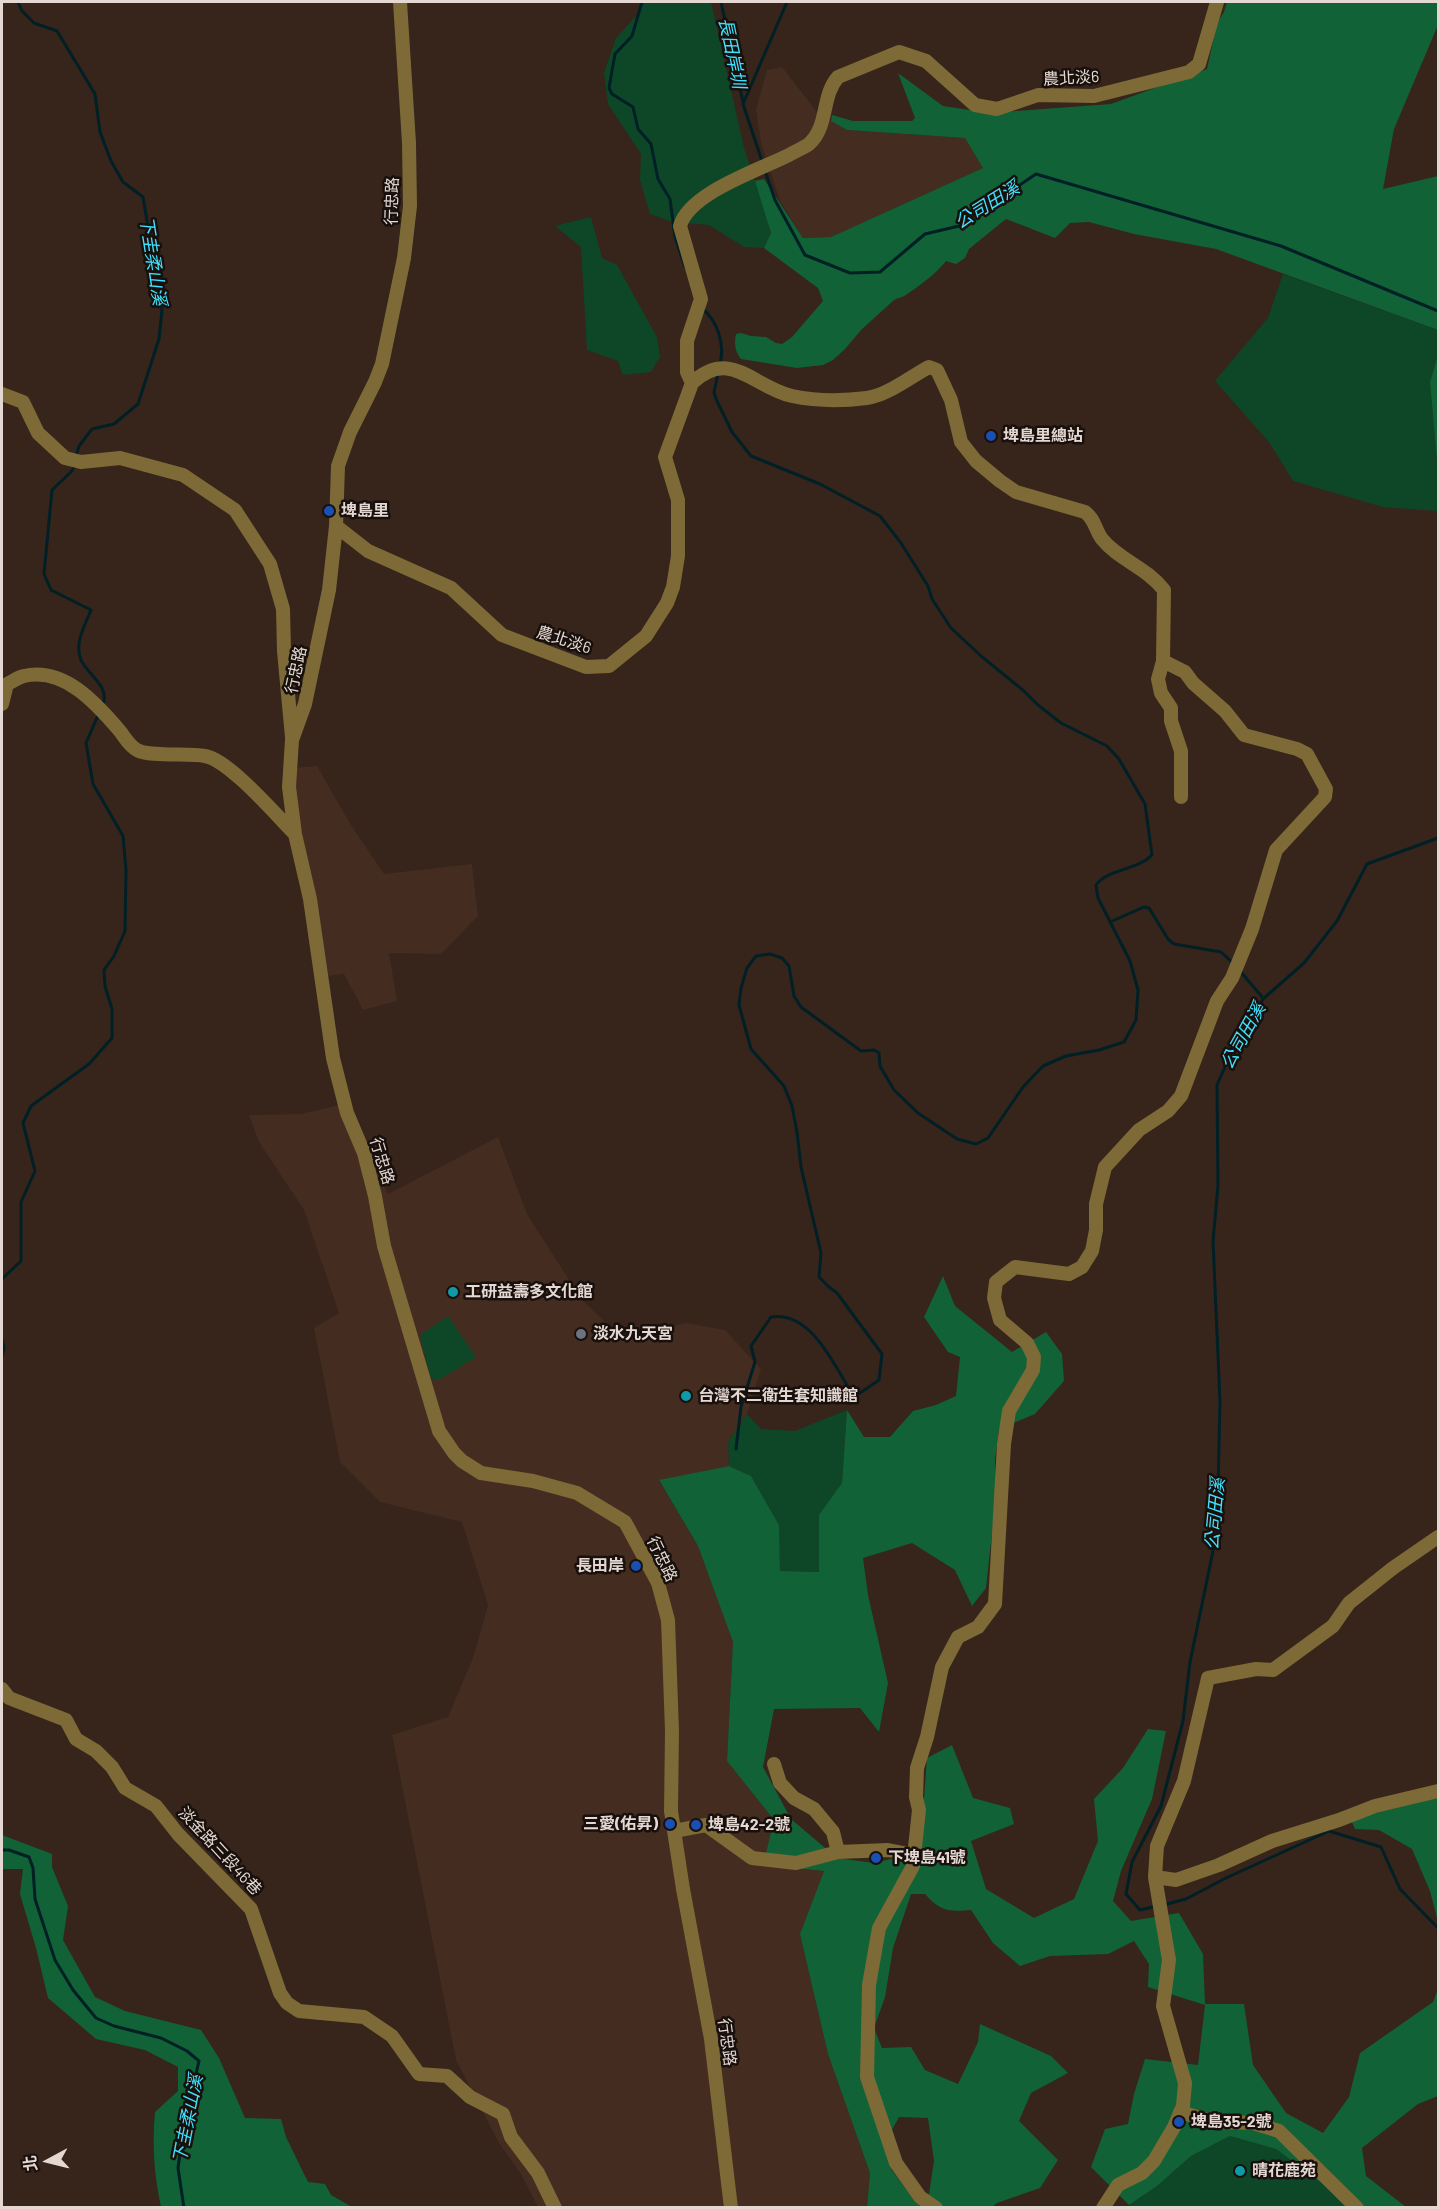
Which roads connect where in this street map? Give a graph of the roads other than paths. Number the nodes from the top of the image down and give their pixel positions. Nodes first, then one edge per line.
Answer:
1 (400, 2) edge
2 (1217, 2) edge
3 (692, 383) junction
4 (2, 394) edge
5 (336, 526) junction
6 (1163, 661) junction
7 (2, 704) edge
8 (292, 740) junction
9 (1181, 797) dead end
10 (295, 834) junction
11 (1438, 1538) edge
12 (2, 1689) edge
13 (774, 1764) dead end
14 (1438, 1791) edge
15 (674, 1830) junction
16 (838, 1852) junction
17 (914, 1855) junction
18 (1155, 1877) junction
19 (1180, 2112) junction
20 (555, 2208) edge
21 (731, 2208) edge
22 (936, 2208) edge
23 (1103, 2208) edge
24 (1357, 2208) edge

1 - 5 street, 行忠路
2 - 3 street, 農北淡6 / 農北淡6
3 - 5 street, 農北淡6 / 農北淡6
3 - 6 street
4 - 8 street
5 - 8 street, 行忠路
6 - 9 street
6 - 17 street
7 - 10 street
8 - 10 street, 行忠路
10 - 15 street, 行忠路
11 - 18 street
12 - 20 street, 淡金路三段46巷
13 - 16 street
14 - 18 street
15 - 16 street
15 - 21 street, 行忠路
16 - 17 street
17 - 22 street
18 - 19 street
19 - 23 street
19 - 24 street

